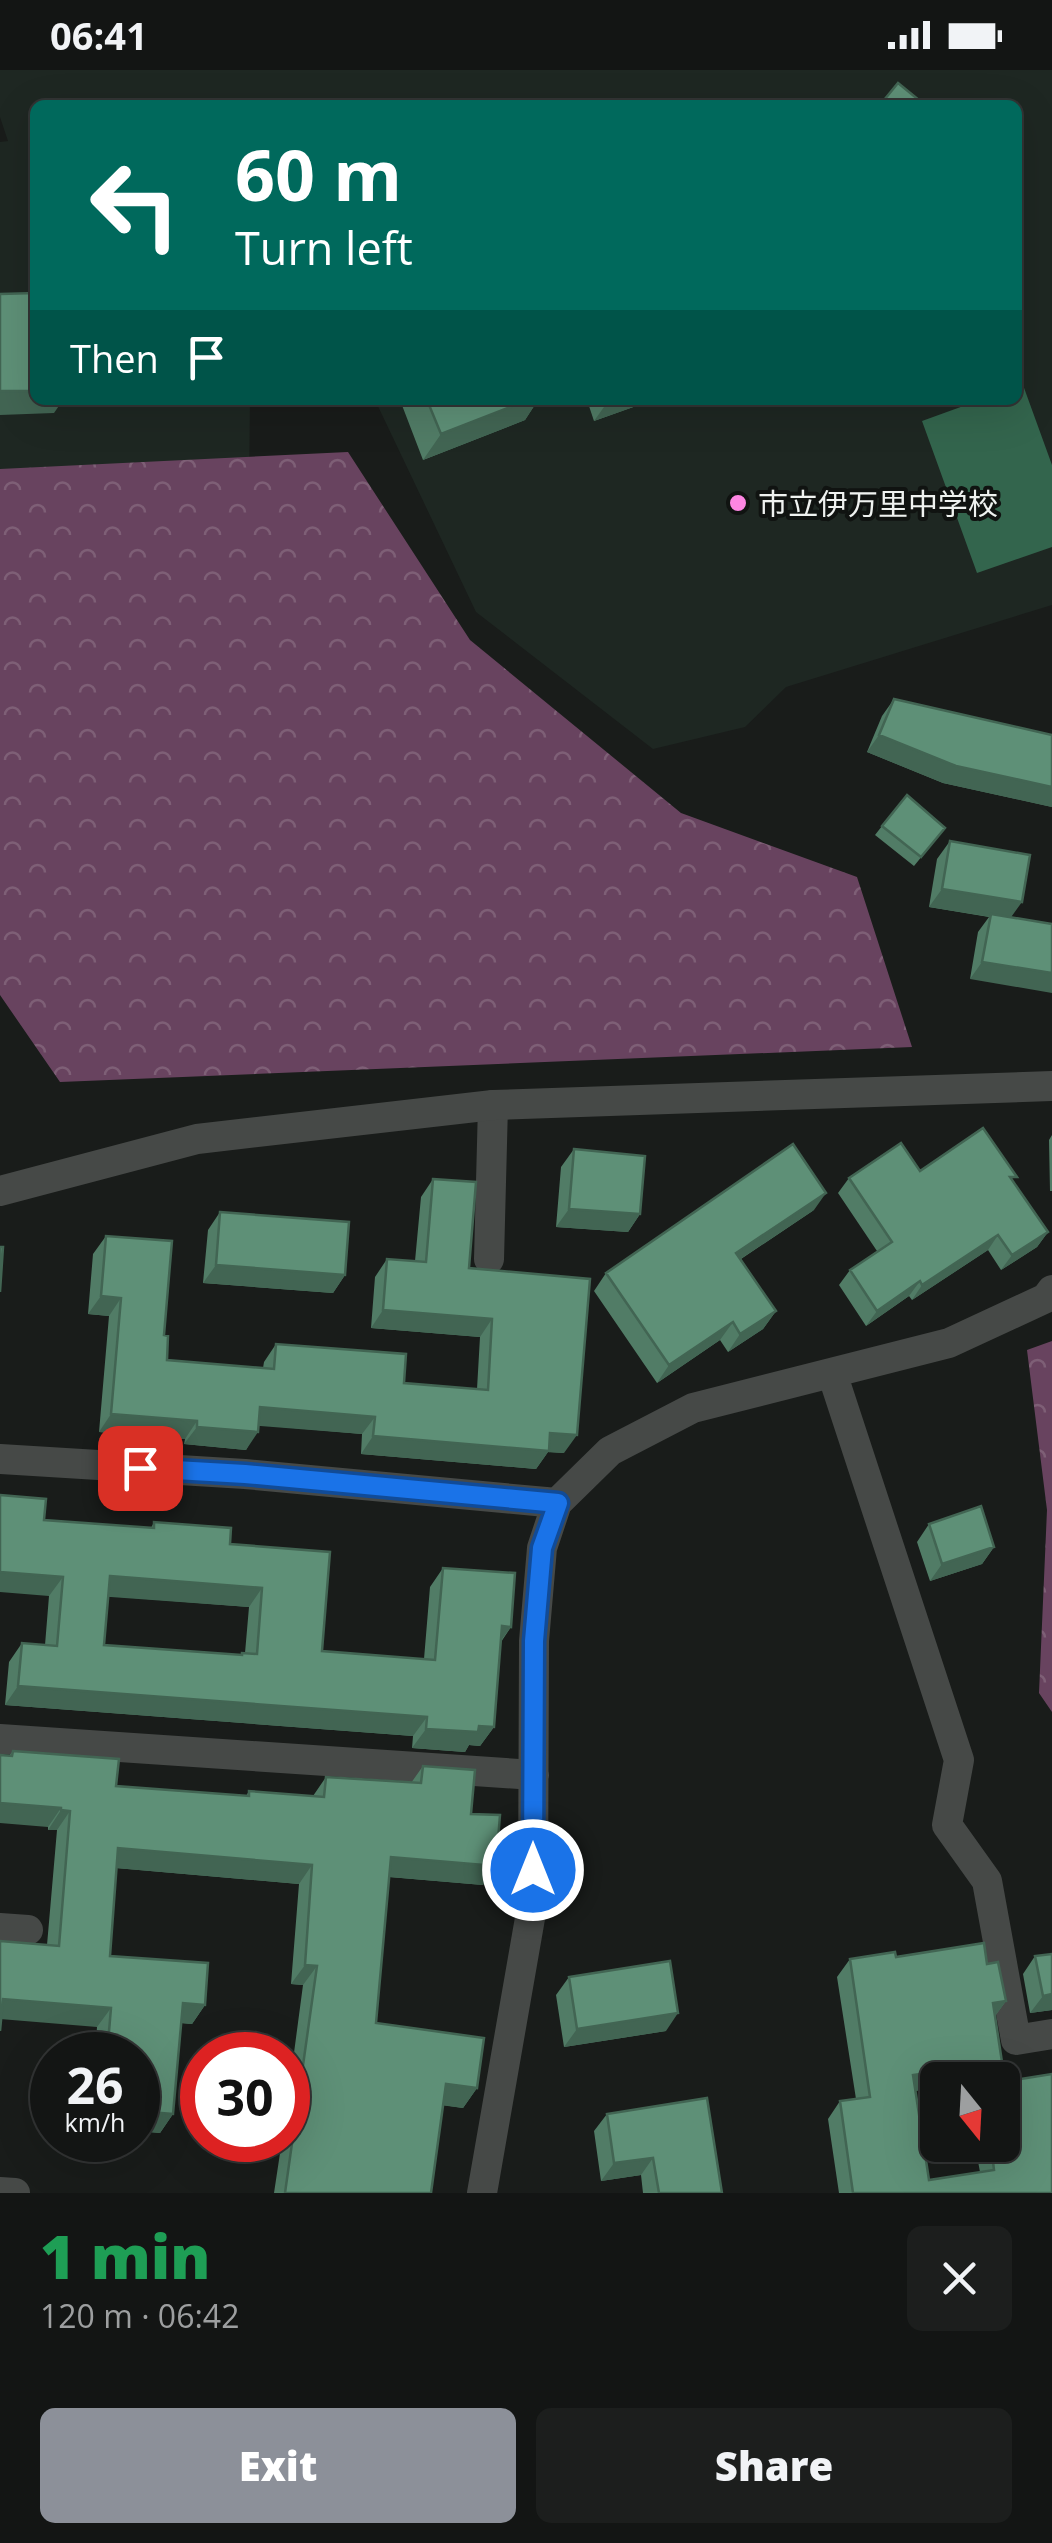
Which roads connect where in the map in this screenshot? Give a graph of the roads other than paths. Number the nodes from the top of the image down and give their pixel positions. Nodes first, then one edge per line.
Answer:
1 (1052, 1086) edge
2 (494, 1105) junction
3 (0, 1191) edge
4 (489, 1259) dead end
5 (1052, 1290) edge
6 (832, 1373) junction
7 (0, 1459) edge
8 (558, 1503) junction
9 (0, 1739) edge
10 (534, 1775) junction
11 (1052, 2034) edge
12 (0, 2192) edge
13 (15, 2193) edge
14 (482, 2193) edge

1 - 2 street
2 - 3 street
2 - 4 street
5 - 6 street
6 - 8 street
6 - 11 street
7 - 8 street
8 - 10 street
9 - 10 street
10 - 14 street
12 - 13 street

